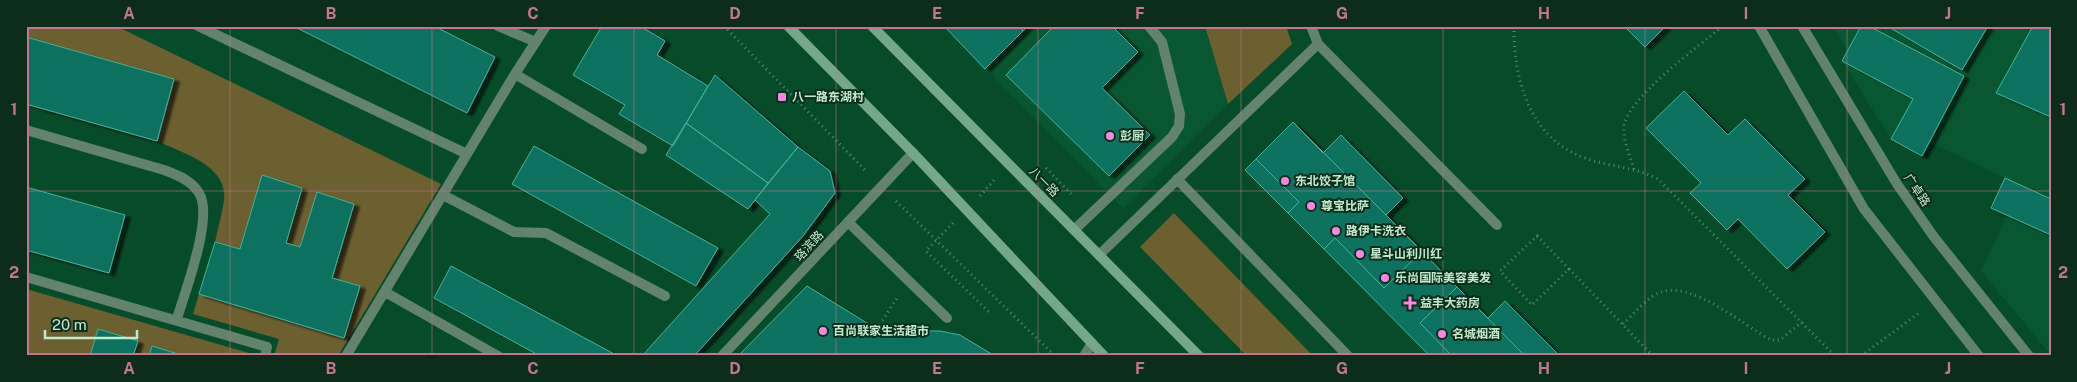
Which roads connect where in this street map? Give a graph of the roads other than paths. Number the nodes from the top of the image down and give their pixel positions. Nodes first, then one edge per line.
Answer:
1 (198, 26) edge
2 (498, 26) edge
3 (546, 26) edge
4 (788, 26) edge
5 (872, 26) edge
6 (1149, 26) edge
7 (1311, 26) edge
8 (1759, 26) edge
9 (1802, 26) edge
10 (536, 42) junction
11 (1318, 44) junction
12 (515, 74) junction
13 (26, 130) edge
14 (642, 149) dead end
15 (913, 153) junction
16 (467, 154) junction
17 (1177, 180) junction
18 (443, 195) junction
19 (848, 222) junction
20 (1497, 225) dead end
21 (1074, 230) junction
22 (1099, 255) junction
23 (26, 277) edge
24 (385, 292) junction
25 (665, 296) dead end
26 (947, 318) dead end
27 (177, 319) junction
28 (1092, 344) junction
29 (265, 356) edge
30 (346, 356) edge
31 (498, 356) edge
32 (722, 356) edge
33 (1084, 356) edge
34 (1104, 356) edge
35 (1199, 356) edge
36 (1348, 356) edge
37 (1979, 356) edge
38 (2029, 356) edge

1 - 16 street
2 - 10 street
3 - 10 street
4 - 15 main road
5 - 21 main road, 八一路
6 - 21 street
7 - 11 street
8 - 37 street
9 - 38 street, 广卓路
10 - 12 street
11 - 17 street
11 - 20 street
12 - 14 street
12 - 16 street
13 - 27 street
15 - 19 street, 珞滨路
15 - 28 main road
16 - 18 street
17 - 22 street
17 - 36 street
18 - 24 street
18 - 25 street
19 - 26 street
19 - 32 street, 珞滨路
21 - 22 main road, 八一路
22 - 35 main road, 八一路
23 - 27 street
24 - 30 street
24 - 31 street
27 - 29 street
28 - 33 street
28 - 34 main road

